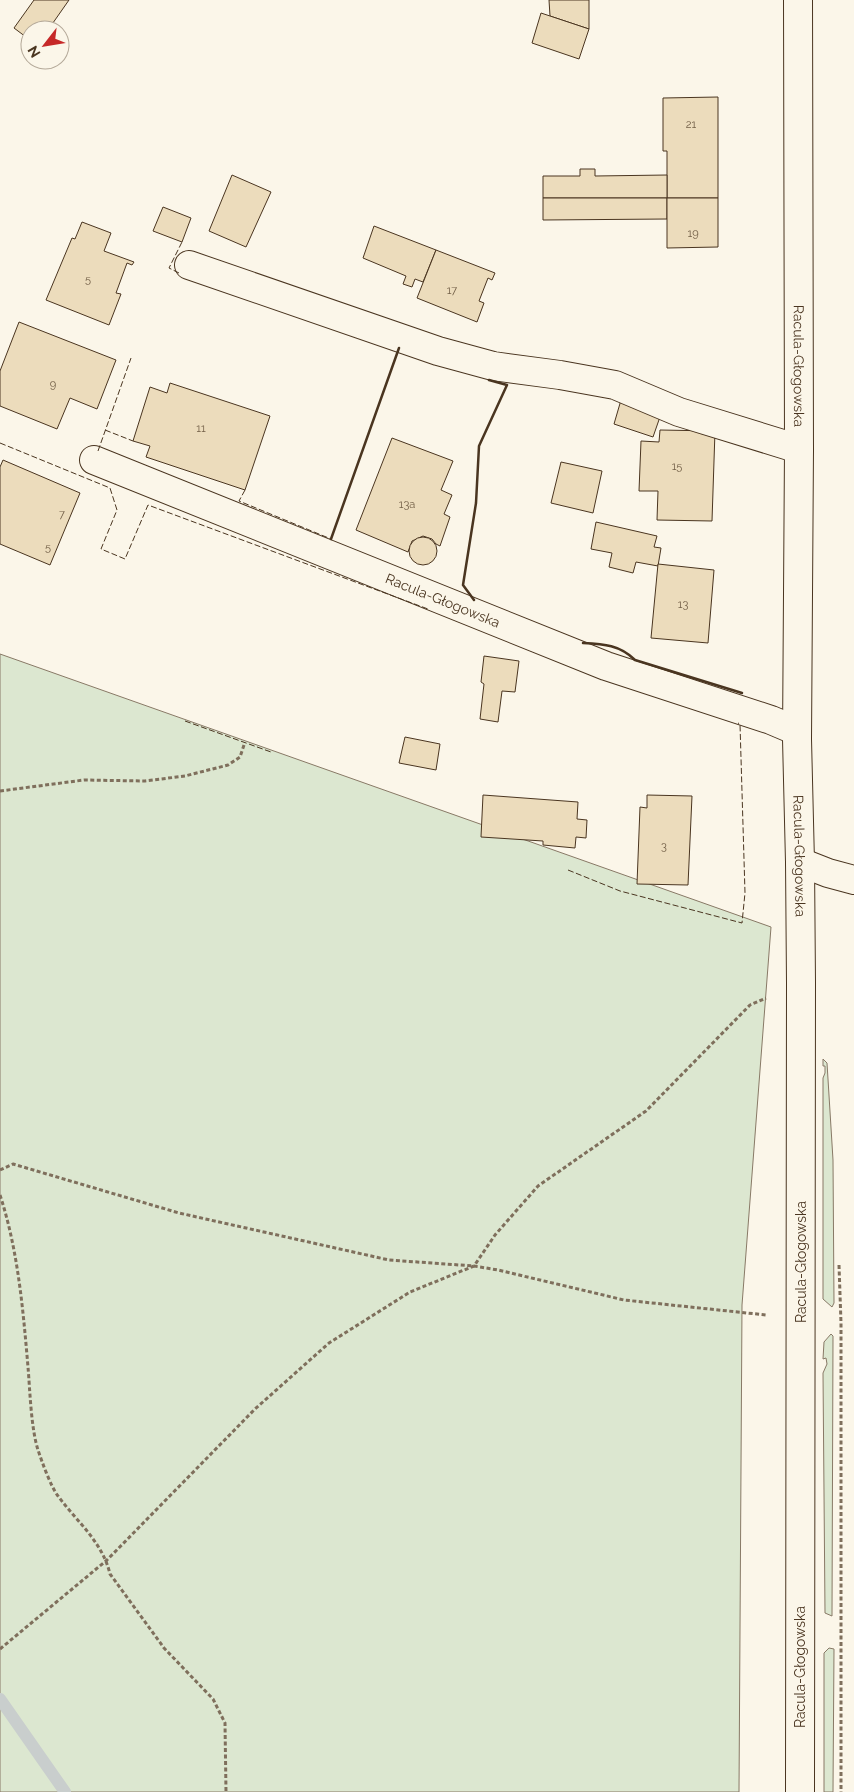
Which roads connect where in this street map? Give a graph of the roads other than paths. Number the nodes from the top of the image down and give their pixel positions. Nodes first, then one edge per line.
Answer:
1 (798, 0) edge
2 (189, 265) dead end
3 (799, 448) junction
4 (94, 460) dead end
5 (797, 731) junction
6 (800, 862) junction
7 (854, 880) edge
8 (800, 1792) edge

1 - 3 street, Racula-Głogowska
2 - 3 street
3 - 5 street, Racula-Głogowska
4 - 5 street, Racula-Głogowska
5 - 6 street, Racula-Głogowska
6 - 7 street
6 - 8 street, Racula-Głogowska

